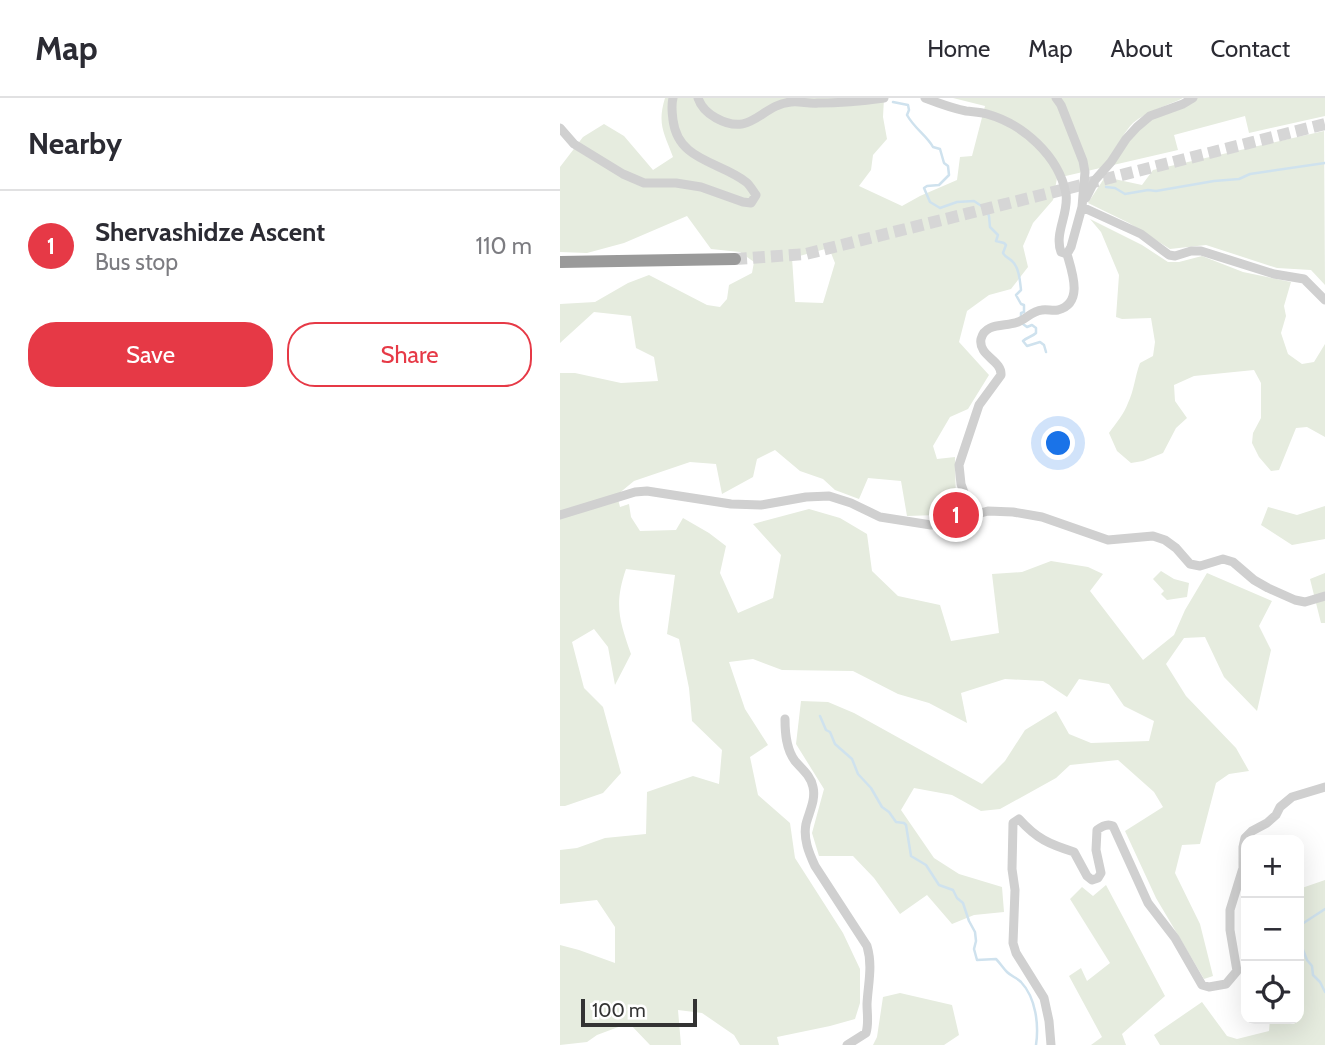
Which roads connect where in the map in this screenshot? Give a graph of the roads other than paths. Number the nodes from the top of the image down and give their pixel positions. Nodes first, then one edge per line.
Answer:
1 (673, 98) edge
2 (698, 98) edge
3 (884, 98) edge
4 (925, 98) edge
5 (1056, 98) edge
6 (1193, 98) edge
7 (560, 128) edge
8 (1082, 207) junction
9 (1067, 254) junction
10 (735, 259) tunnel mouth
11 (560, 262) edge
12 (1325, 300) edge
13 (560, 515) edge
14 (972, 515) junction
15 (1325, 596) edge
16 (785, 719) dead end
17 (1325, 787) edge
18 (847, 1045) edge
19 (1051, 1045) edge

1 - 7 street
2 - 3 street
4 - 9 street
5 - 8 street
6 - 8 street
8 - 9 street
8 - 12 street
9 - 14 street
10 - 11 highway
13 - 14 street
14 - 15 street
16 - 18 street
17 - 19 street

